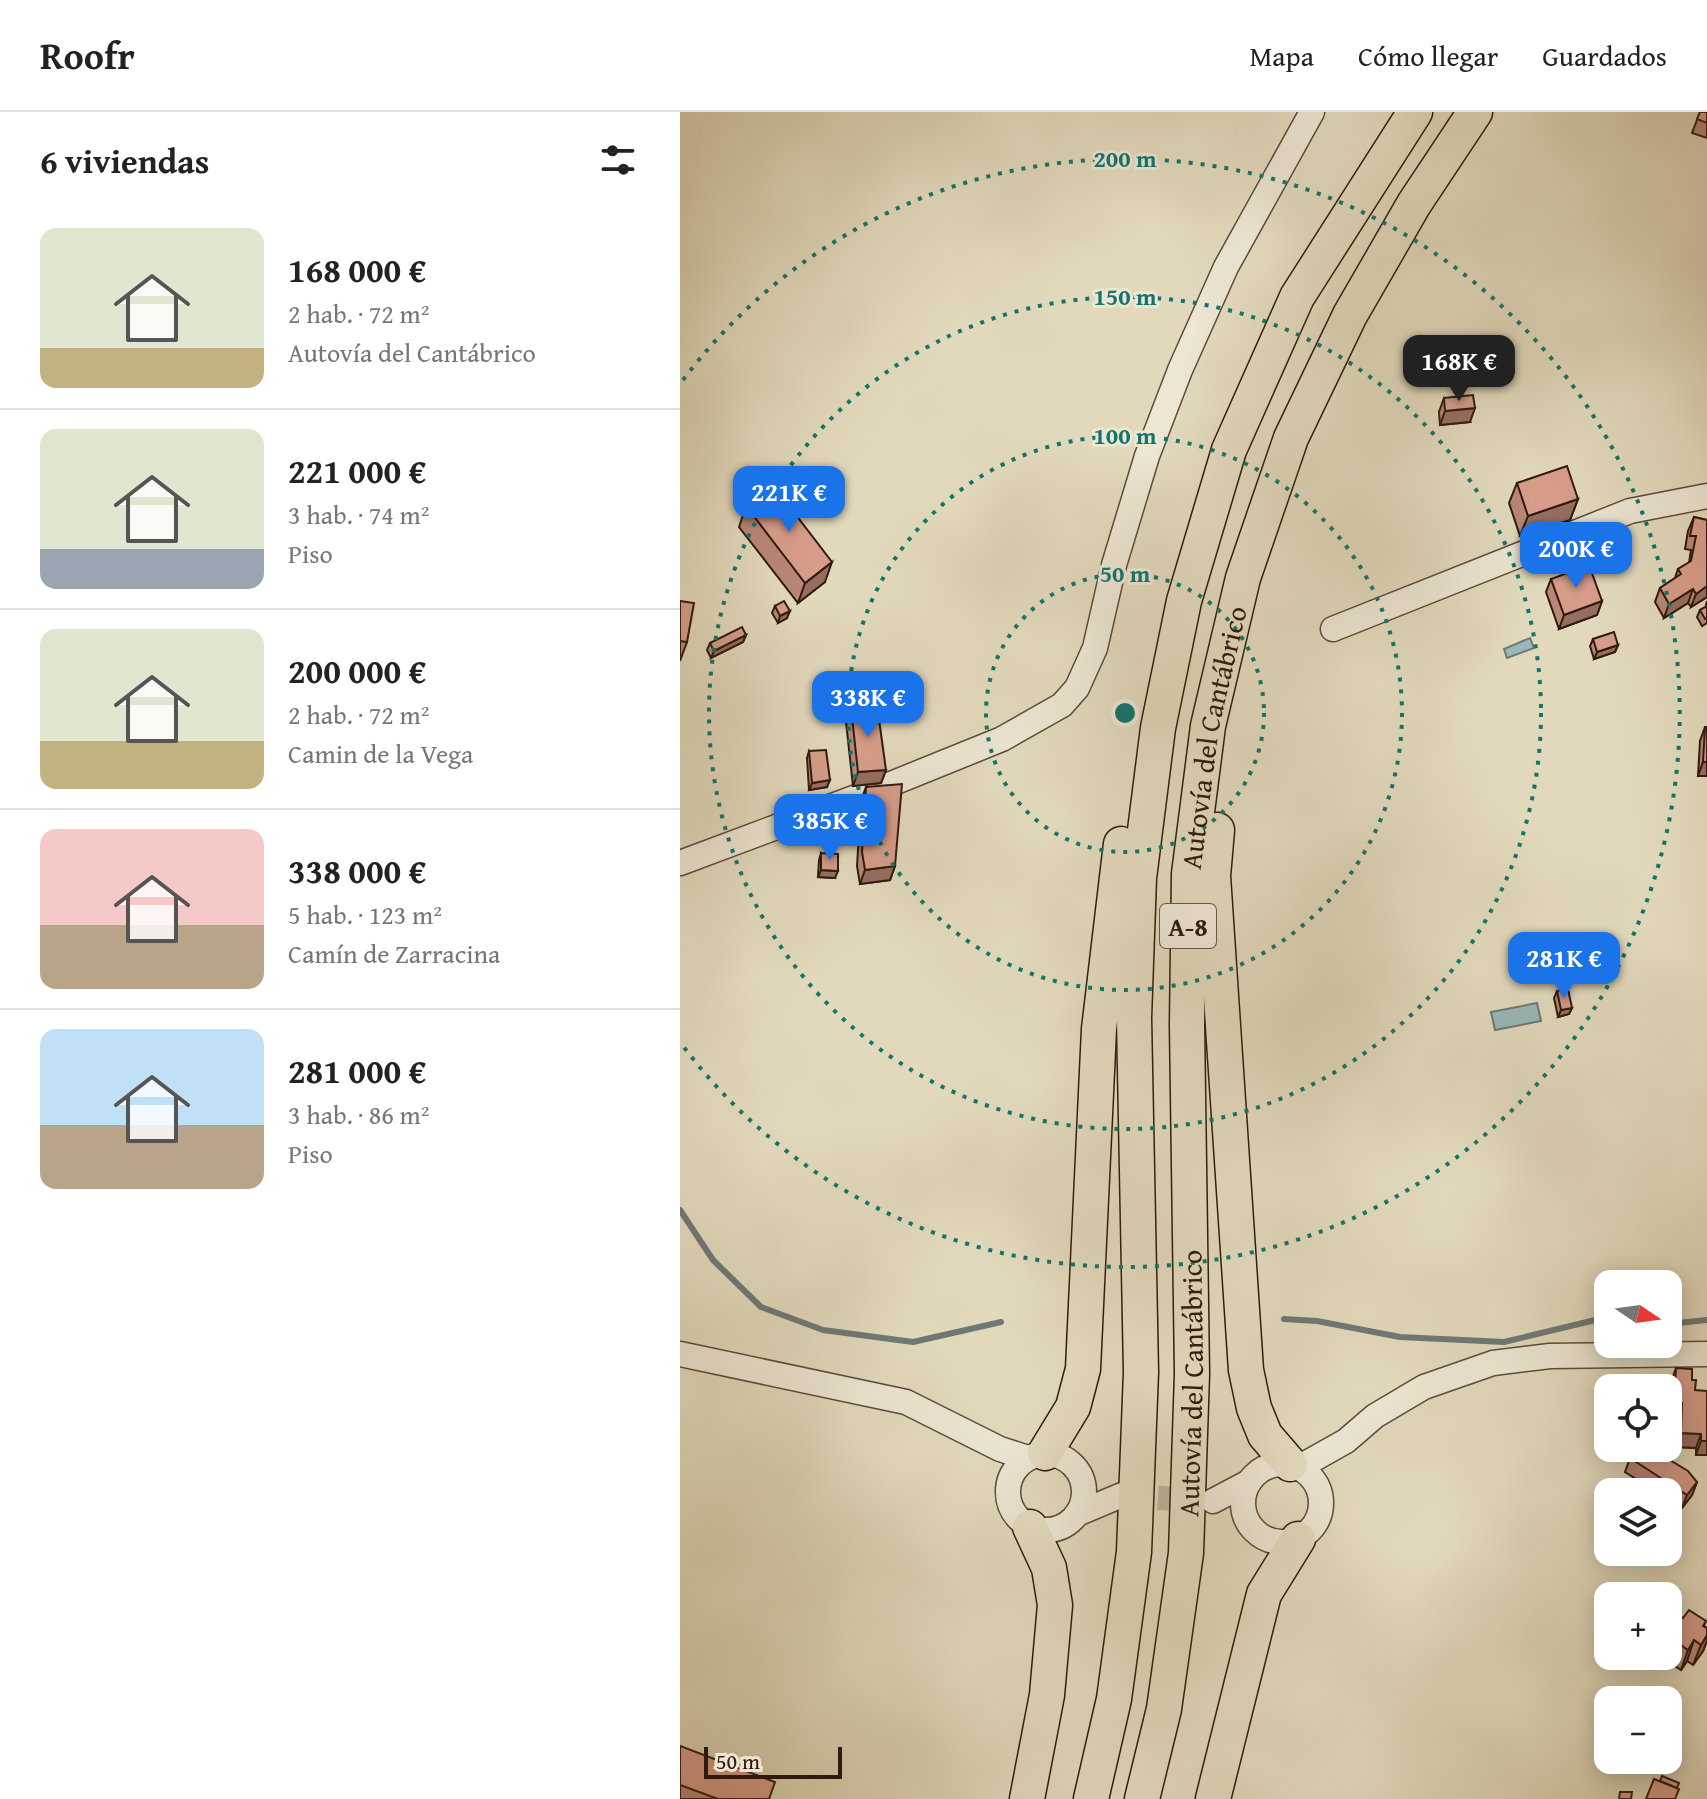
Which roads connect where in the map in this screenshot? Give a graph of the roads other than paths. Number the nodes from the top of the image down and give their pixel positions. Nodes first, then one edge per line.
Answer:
1 (1312, 112) edge
2 (1415, 112) edge
3 (1475, 112) edge
4 (1489, 112) edge
5 (1707, 496) edge
6 (1184, 601) junction
7 (1333, 629) dead end
8 (680, 863) edge
9 (680, 1354) edge
10 (1707, 1354) edge
11 (970, 1432) junction
12 (1346, 1441) junction
13 (1037, 1455) junction
14 (1294, 1466) junction
15 (1081, 1477) junction
16 (1008, 1486) junction
17 (1321, 1499) junction
18 (1077, 1514) junction
19 (1030, 1527) junction
20 (1298, 1539) junction
21 (1027, 1799) edge
22 (1091, 1799) edge
23 (1142, 1799) edge
24 (1213, 1799) edge

1 - 8 street
2 - 6 highway, Autovía del Cantábrico / A-8
3 - 23 highway, Autovía del Cantábrico / A-8
4 - 14 highway
5 - 7 street
6 - 13 highway
6 - 22 highway, Autovía del Cantábrico / A-8
9 - 11 street
10 - 12 street
11 - 13 street
11 - 16 street
12 - 14 street
12 - 17 street
13 - 15 street
13 - 16 street
14 - 17 street
14 - 20 street
15 - 18 street
15 - 18 street
16 - 19 street
17 - 20 street
18 - 19 street
19 - 21 highway
20 - 24 highway

